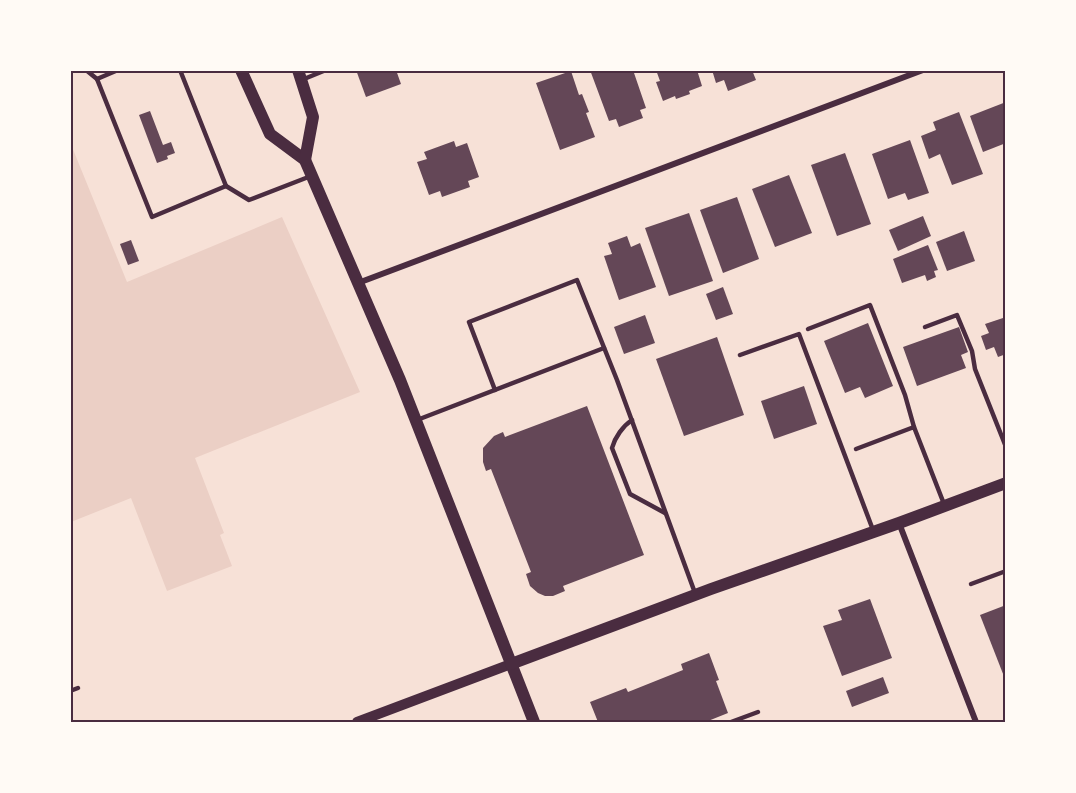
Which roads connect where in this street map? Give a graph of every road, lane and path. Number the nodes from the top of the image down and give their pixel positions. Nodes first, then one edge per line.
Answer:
1 (86, 70) edge
2 (118, 70) edge
3 (180, 70) edge
4 (241, 70) edge
5 (326, 70) edge
6 (923, 70) edge
7 (300, 75) edge
8 (97, 79) junction
9 (305, 160) junction
10 (312, 176) junction
11 (226, 186) junction
12 (357, 284) junction
13 (925, 327) dead end
14 (808, 329) dead end
15 (604, 348) junction
16 (740, 355) dead end
17 (495, 390) junction
18 (416, 420) junction
19 (632, 420) junction
20 (914, 428) junction
21 (1005, 447) edge
22 (856, 449) dead end
23 (1005, 484) edge
24 (945, 506) junction
25 (665, 513) junction
26 (899, 523) junction
27 (873, 532) junction
28 (1005, 571) edge
29 (971, 584) dead end
30 (696, 595) junction
31 (511, 664) junction
32 (78, 688) dead end
33 (70, 691) edge
34 (758, 712) dead end
35 (357, 723) edge
36 (534, 723) edge
37 (731, 723) edge
38 (976, 723) edge

1 - 8 lane
2 - 8 lane
3 - 11 lane
4 - 9 main road
5 - 7 lane
6 - 12 street
7 - 9 main road
8 - 11 lane
9 - 10 main road
10 - 11 lane
10 - 12 main road
12 - 18 main road
13 - 21 lane
14 - 20 lane
15 - 17 lane
15 - 17 lane
15 - 19 lane
16 - 27 lane
17 - 18 lane
18 - 31 main road
19 - 25 lane
19 - 25 lane
20 - 22 lane
20 - 24 lane
23 - 24 main road
24 - 26 main road
25 - 30 lane
26 - 27 main road
26 - 38 street
27 - 30 main road
28 - 29 lane
30 - 31 main road
31 - 35 street
31 - 36 main road
32 - 33 lane
34 - 37 lane

